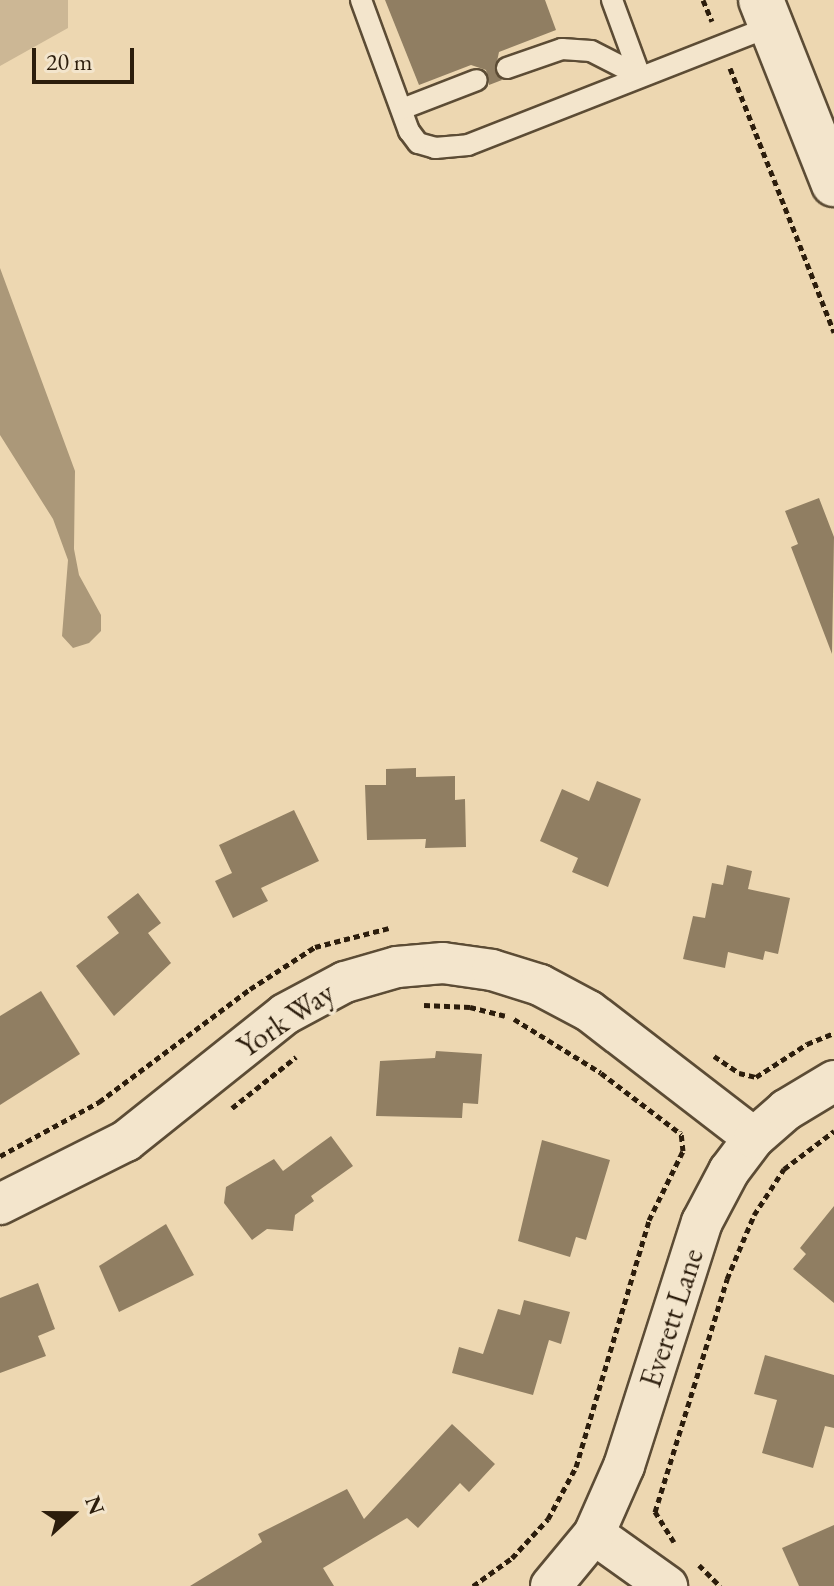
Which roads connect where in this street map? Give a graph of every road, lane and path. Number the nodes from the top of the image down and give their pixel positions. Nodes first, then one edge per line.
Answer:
1 (361, 0) edge
2 (612, 0) edge
3 (703, 0) edge
4 (766, 13) edge
5 (721, 46) junction
6 (507, 68) dead end
7 (640, 76) junction
8 (477, 80) dead end
9 (402, 109) junction
10 (834, 184) edge
11 (834, 332) edge
12 (396, 927) dead end
13 (413, 1005) dead end
14 (834, 1033) edge
15 (304, 1050) dead end
16 (704, 1050) dead end
17 (739, 1073) junction
18 (834, 1081) edge
19 (712, 1105) junction
20 (224, 1114) dead end
21 (834, 1131) edge
22 (681, 1134) junction
23 (754, 1138) junction
24 (0, 1156) edge
25 (0, 1204) edge
26 (660, 1524) dead end
27 (594, 1534) junction
28 (473, 1586) edge
29 (551, 1586) edge
30 (667, 1586) edge

1 - 9 lane
2 - 7 lane
3 - 5 path
4 - 5 lane
4 - 10 street
5 - 7 lane
5 - 11 path
6 - 7 lane
7 - 9 lane
8 - 9 lane
12 - 24 path
13 - 22 path
14 - 17 path
15 - 20 path
16 - 17 path
17 - 19 path
18 - 23 street, Everett Lane
19 - 22 path
19 - 23 street, York Way
19 - 25 street, York Way
21 - 26 path
22 - 28 path
23 - 27 street, Everett Lane
27 - 29 street, Everett Lane
27 - 30 street

